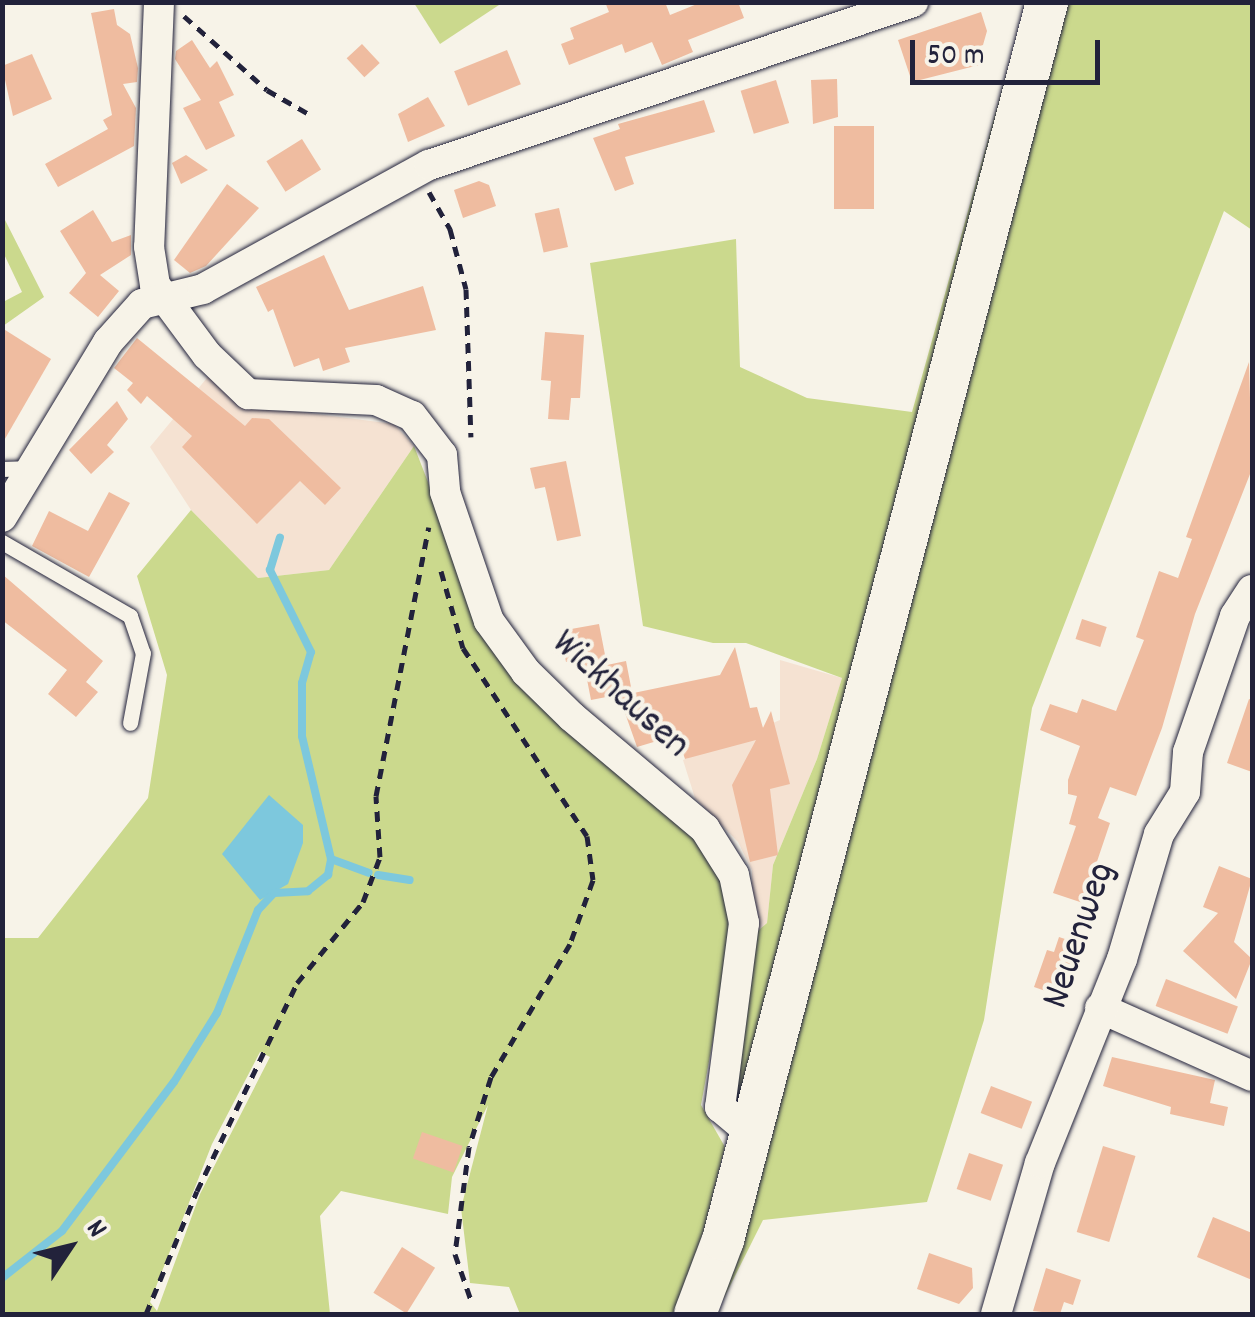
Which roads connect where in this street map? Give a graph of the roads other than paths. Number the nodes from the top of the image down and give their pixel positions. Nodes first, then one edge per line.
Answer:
1 (913, 2) edge
2 (1046, 2) edge
3 (169, 8) edge
4 (165, 299) junction
5 (17, 468) edge
6 (2, 517) edge
7 (2, 542) edge
8 (1252, 590) edge
9 (130, 723) dead end
10 (1100, 1008) junction
11 (1252, 1076) edge
12 (752, 1134) junction
13 (695, 1314) edge
14 (996, 1314) edge

1 - 4 street
2 - 12 main road
3 - 4 street, Wickhausen
4 - 5 street
4 - 12 street, Wickhausen
5 - 6 street
7 - 9 lane
8 - 10 street, Neuenweg
10 - 11 street
10 - 14 street, Neuenweg
12 - 13 main road

